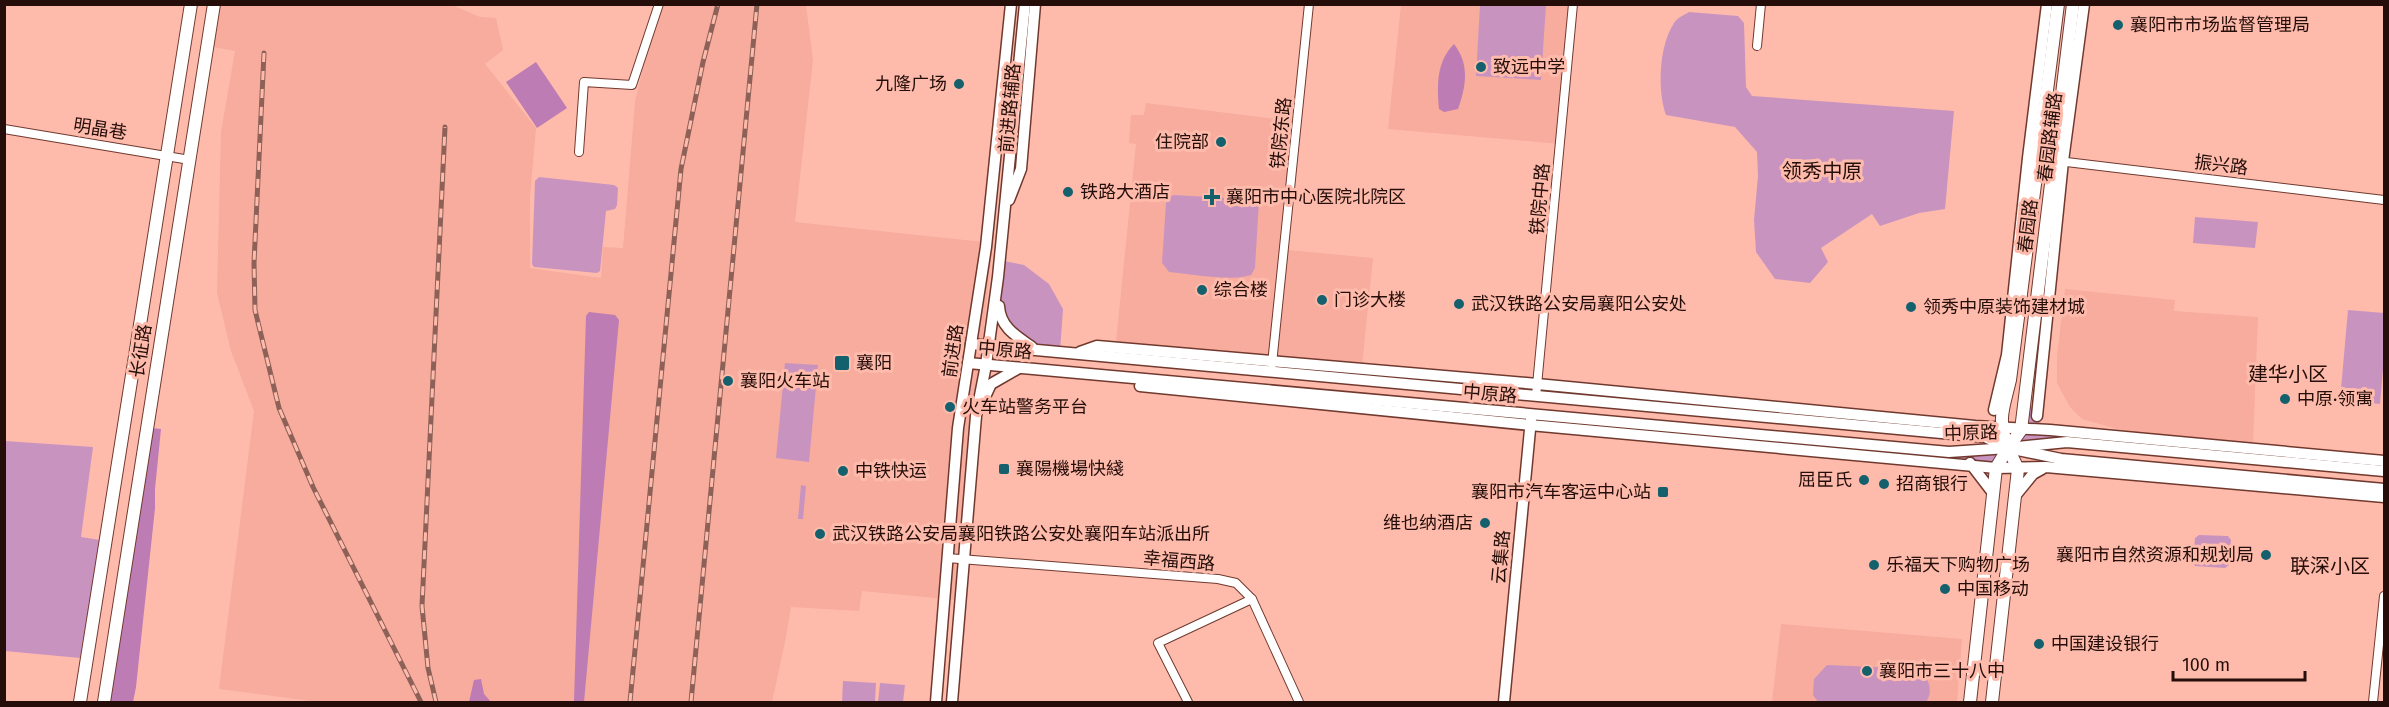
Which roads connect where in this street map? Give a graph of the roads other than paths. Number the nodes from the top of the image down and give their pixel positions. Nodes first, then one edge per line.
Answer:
1 (191, 4) edge
2 (214, 4) edge
3 (659, 4) edge
4 (1011, 4) edge
5 (1025, 4) edge
6 (1035, 4) edge
7 (1309, 4) edge
8 (1573, 4) edge
9 (1761, 4) edge
10 (2048, 4) edge
11 (2058, 4) edge
12 (2073, 4) edge
13 (2084, 4) edge
14 (1757, 46) dead end
15 (4, 129) edge
16 (579, 152) dead end
17 (167, 154) junction
18 (190, 160) junction
19 (2059, 161) junction
20 (2385, 200) edge
21 (1004, 212) junction
22 (998, 277) junction
23 (971, 344) junction
24 (990, 345) junction
25 (1035, 349) junction
26 (968, 363) junction
27 (986, 365) junction
28 (1271, 367) junction
29 (1019, 368) junction
30 (2010, 380) junction
31 (1537, 384) junction
32 (1536, 396) junction
33 (2025, 397) junction
34 (1994, 410) junction
35 (976, 416) junction
36 (2037, 416) junction
37 (1531, 420) junction
38 (1975, 426) junction
39 (2001, 427) junction
40 (2021, 429) junction
41 (2050, 430) junction
42 (1956, 434) junction
43 (2067, 442) junction
44 (2008, 448) junction
45 (1948, 452) junction
46 (2061, 459) junction
47 (2385, 461) edge
48 (1973, 465) junction
49 (2046, 467) junction
50 (1996, 468) junction
51 (2018, 469) junction
52 (2385, 471) edge
53 (2385, 489) edge
54 (1993, 493) junction
55 (2015, 496) junction
56 (2385, 497) edge
57 (946, 558) junction
58 (963, 560) junction
59 (2385, 596) edge
60 (1252, 599) junction
61 (80, 702) edge
62 (104, 702) edge
63 (936, 702) edge
64 (952, 702) edge
65 (1188, 702) edge
66 (1299, 702) edge
67 (1504, 702) edge
68 (1970, 702) edge
69 (1992, 702) edge
70 (2373, 702) edge

1 - 17 main road, 长征路
2 - 18 main road, 长征路
3 - 16 street
4 - 23 main road, 前进路
5 - 21 main road, 前进路
6 - 21 main road, 前进路辅路
7 - 28 street, 铁院东路
8 - 31 street, 铁院中路
9 - 14 street
10 - 34 main road, 春园路辅路
11 - 30 main road, 春园路
12 - 19 main road, 春园路
13 - 19 main road, 春园路辅路
15 - 17 street, 明晶巷
17 - 18 street, 明晶巷
17 - 61 main road, 长征路
18 - 62 main road, 长征路
19 - 20 street, 振兴路
19 - 33 main road, 春园路
19 - 36 main road, 春园路辅路
21 - 22 main road, 前进路
22 - 24 main road, 前进路
22 - 25 main road
23 - 24 main road, 中原路
23 - 26 main road, 前进路
24 - 25 main road, 中原路
24 - 27 main road, 前进路
25 - 28 main road, 中原路
26 - 27 main road, 中原路
26 - 57 main road, 前进路
27 - 29 main road, 中原路
27 - 35 main road, 前进路
28 - 31 main road
28 - 32 main road, 中原路
29 - 35 main road
29 - 37 main road, 中原路
30 - 34 main road
30 - 39 main road, 春园路
31 - 32 street, 铁院中路
31 - 38 main road
32 - 42 main road, 中原路
33 - 36 main road
33 - 40 main road, 春园路
34 - 38 main road
35 - 58 main road, 前进路
36 - 41 main road
37 - 45 main road, 中原路
37 - 48 main road
37 - 67 main road, 云集路
38 - 39 main road
38 - 42 main road
39 - 40 main road
39 - 44 main road, 春园路
40 - 41 main road
40 - 44 main road, 春园路
41 - 43 main road
41 - 47 main road
42 - 44 main road, 中原路
43 - 44 main road, 中原路
43 - 52 main road, 中原路
44 - 45 main road, 中原路
44 - 46 main road, 中原路
44 - 50 main road, 春园路
44 - 51 main road, 春园路
45 - 48 main road
46 - 49 main road
46 - 53 main road, 中原路
48 - 50 main road
48 - 54 main road
49 - 51 main road
49 - 55 main road
49 - 56 main road
50 - 51 main road
50 - 54 main road, 春园路
51 - 55 main road
54 - 68 main road, 春园路
55 - 69 main road
57 - 58 street, 幸福西路
57 - 63 main road, 前进路
58 - 60 street, 幸福西路
58 - 64 main road, 前进路
59 - 70 street
60 - 65 street
60 - 66 street, 幸福西路

